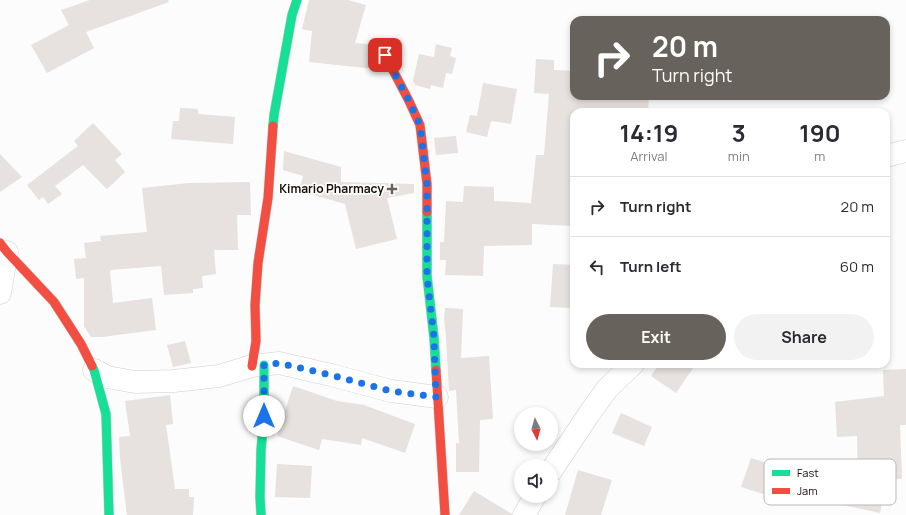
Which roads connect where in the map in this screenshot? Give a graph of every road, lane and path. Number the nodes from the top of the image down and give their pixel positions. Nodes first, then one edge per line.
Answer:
1 (297, 0) edge
2 (385, 55) dead end
3 (906, 151) edge
4 (890, 155) edge
5 (3, 248) edge
6 (0, 293) edge
7 (258, 366) junction
8 (629, 368) edge
9 (94, 370) junction
10 (436, 397) junction
11 (558, 460) edge
12 (531, 503) edge
13 (109, 515) edge
14 (262, 515) edge
15 (446, 515) edge
16 (524, 515) edge

1 - 7 street
2 - 10 street
3 - 4 street
5 - 6 street
5 - 9 street
7 - 9 street
7 - 10 street
7 - 14 street
8 - 11 street
9 - 13 street
10 - 15 street
12 - 16 street

